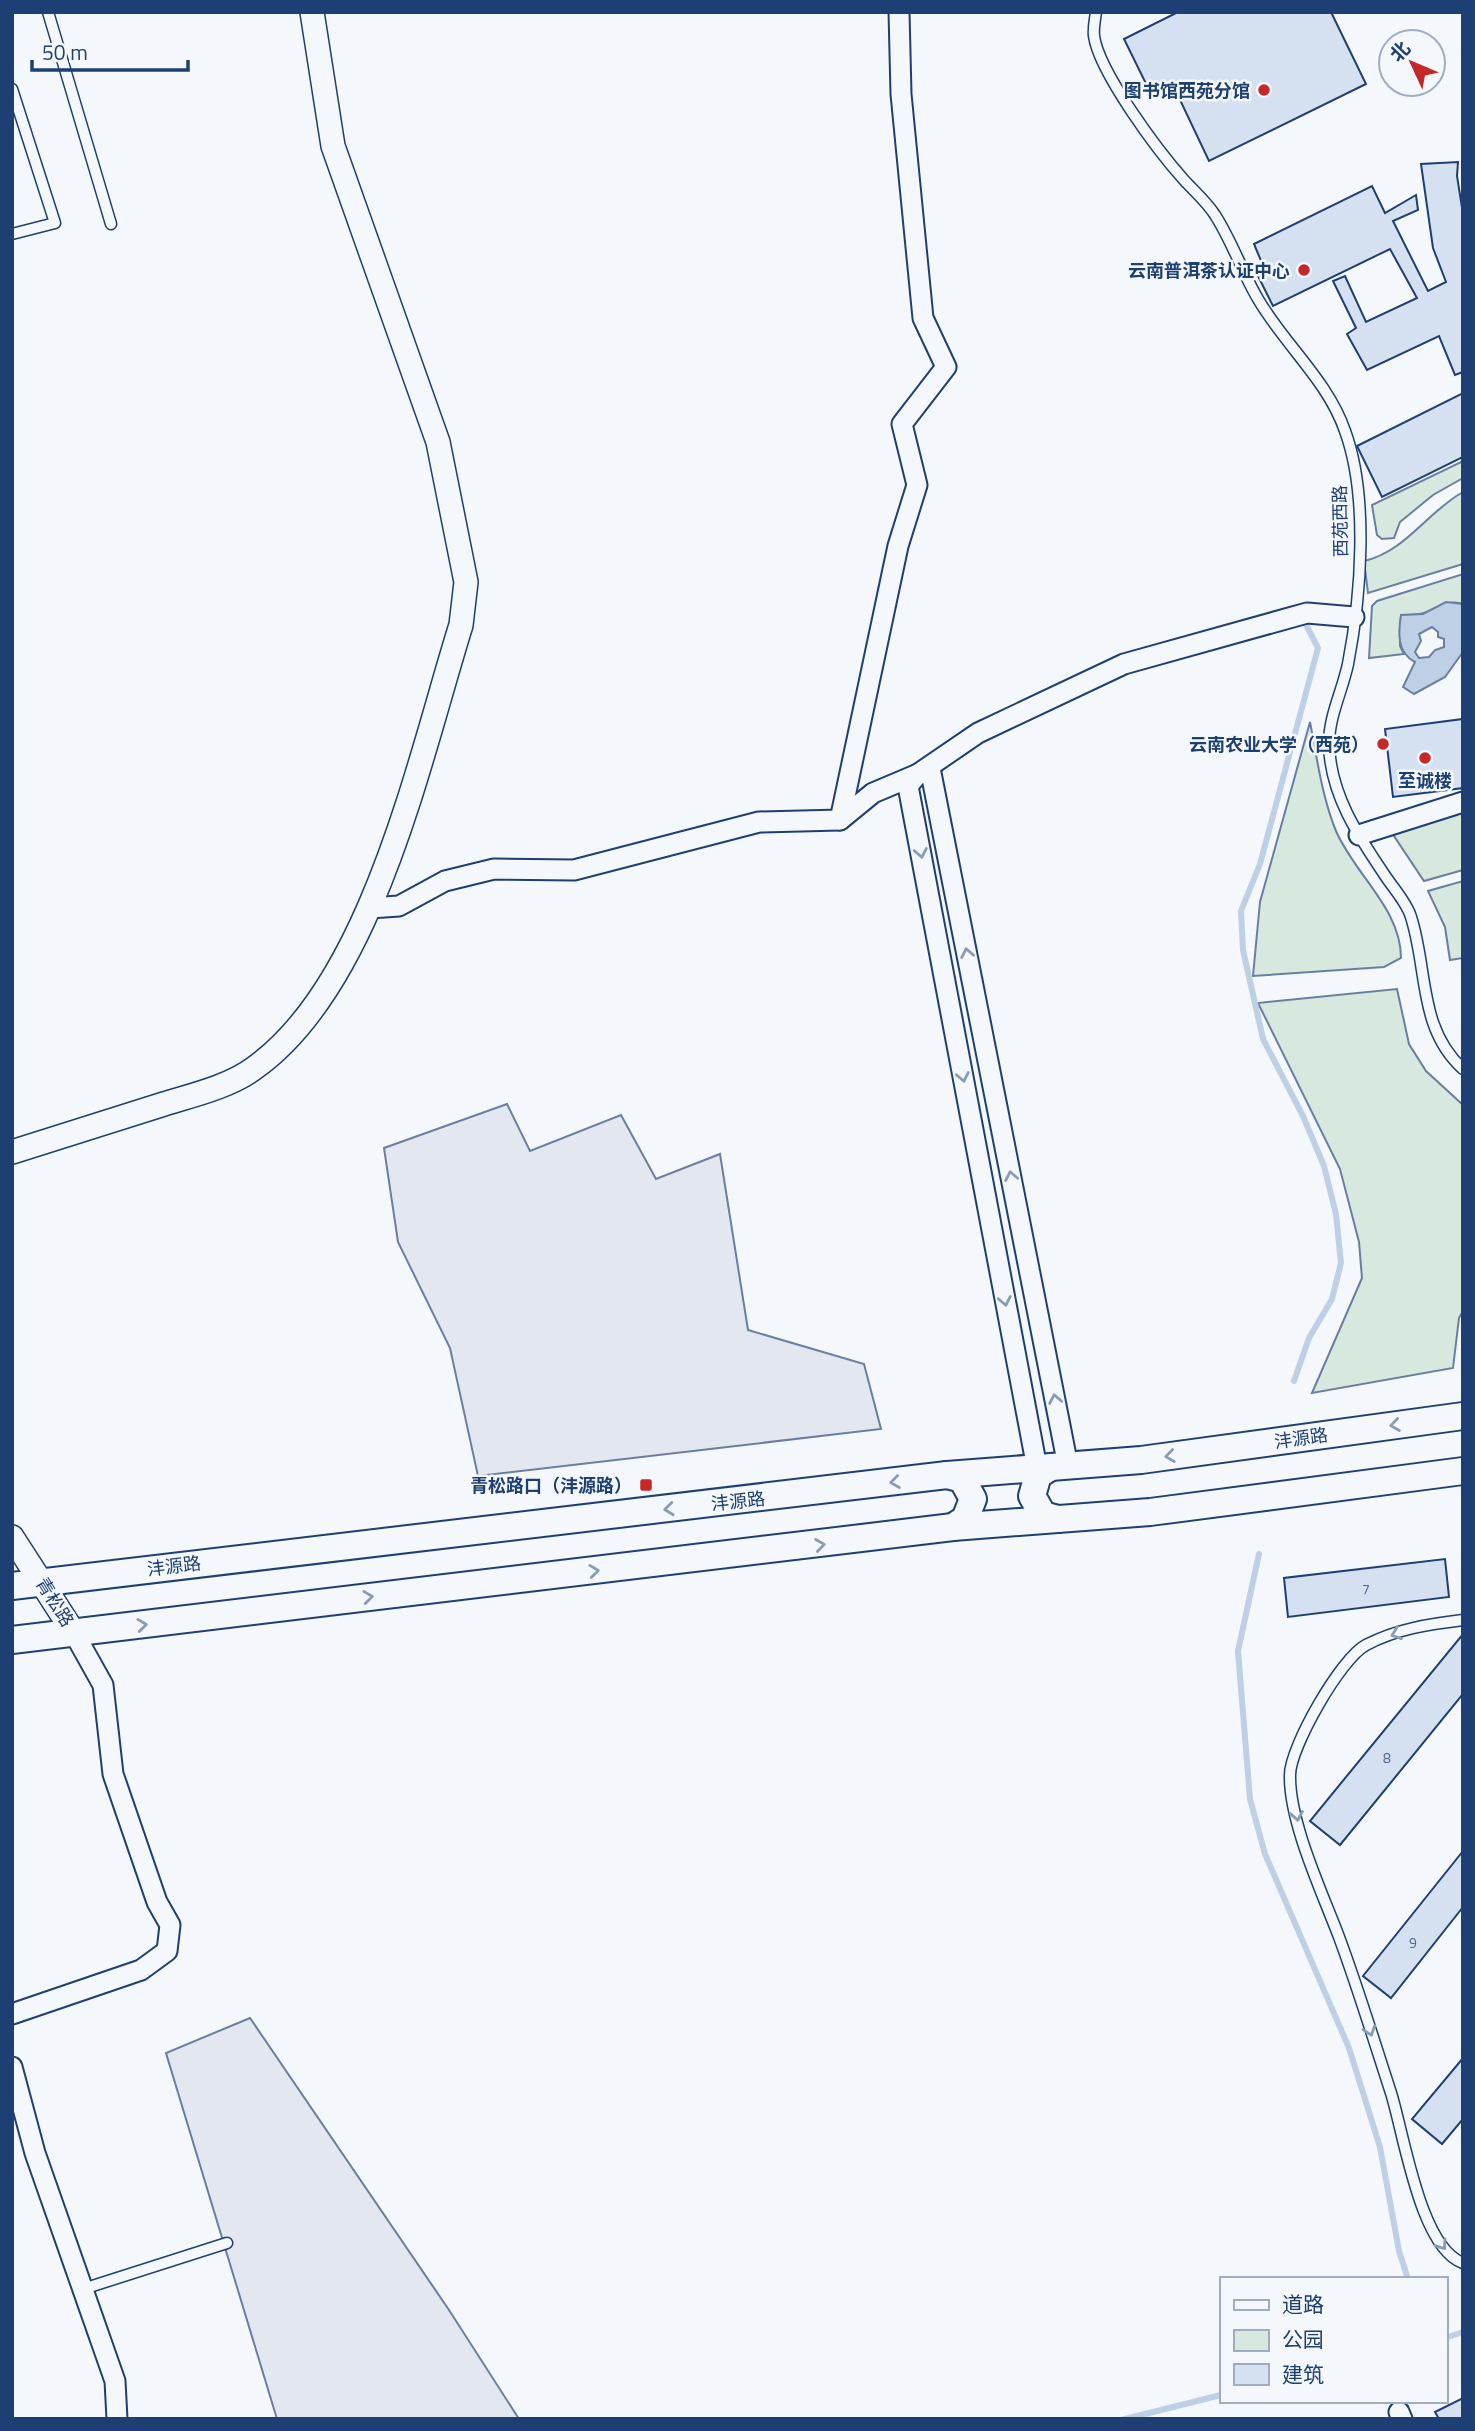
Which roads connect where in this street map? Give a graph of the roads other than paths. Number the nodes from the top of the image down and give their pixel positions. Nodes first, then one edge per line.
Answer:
1 (48, 12) edge
2 (312, 12) edge
3 (899, 12) edge
4 (1096, 12) edge
5 (12, 89) edge
6 (111, 224) dead end
7 (12, 234) edge
8 (1354, 617) junction
9 (918, 774) junction
10 (1463, 802) edge
11 (840, 820) junction
12 (1359, 835) junction
13 (369, 908) junction
14 (1463, 1069) edge
15 (12, 1152) edge
16 (1463, 1416) edge
17 (1052, 1467) junction
18 (1463, 1471) edge
19 (947, 1475) junction
20 (1058, 1519) junction
21 (953, 1527) junction
22 (12, 1537) edge
23 (43, 1582) junction
24 (12, 1587) edge
25 (1463, 1620) edge
26 (74, 1633) junction
27 (12, 1640) edge
28 (12, 2014) edge
29 (12, 2067) edge
30 (228, 2243) dead end
31 (1463, 2263) edge
32 (83, 2289) junction
33 (117, 2419) edge

1 - 6 lane
2 - 13 street
3 - 11 street
4 - 8 lane, 西苑西路
5 - 7 lane
8 - 9 street
8 - 12 lane, 西苑西路
9 - 11 street
9 -> 17 street
17 -> 9 street
10 - 12 street
11 - 13 street
12 - 14 lane, 西苑西路
13 - 15 street
16 -> 17 main road, 沣源路
17 - 19 main road, 沣源路
17 - 20 main road
18 - 20 main road
19 - 21 main road
19 -> 23 main road, 沣源路
20 - 21 main road
26 -> 21 main road
22 - 23 street, 青松路
23 - 24 main road, 沣源路
23 - 26 street, 青松路
25 -> 31 lane
26 - 27 main road
26 - 28 street
29 - 32 street
30 - 32 lane
32 - 33 street

